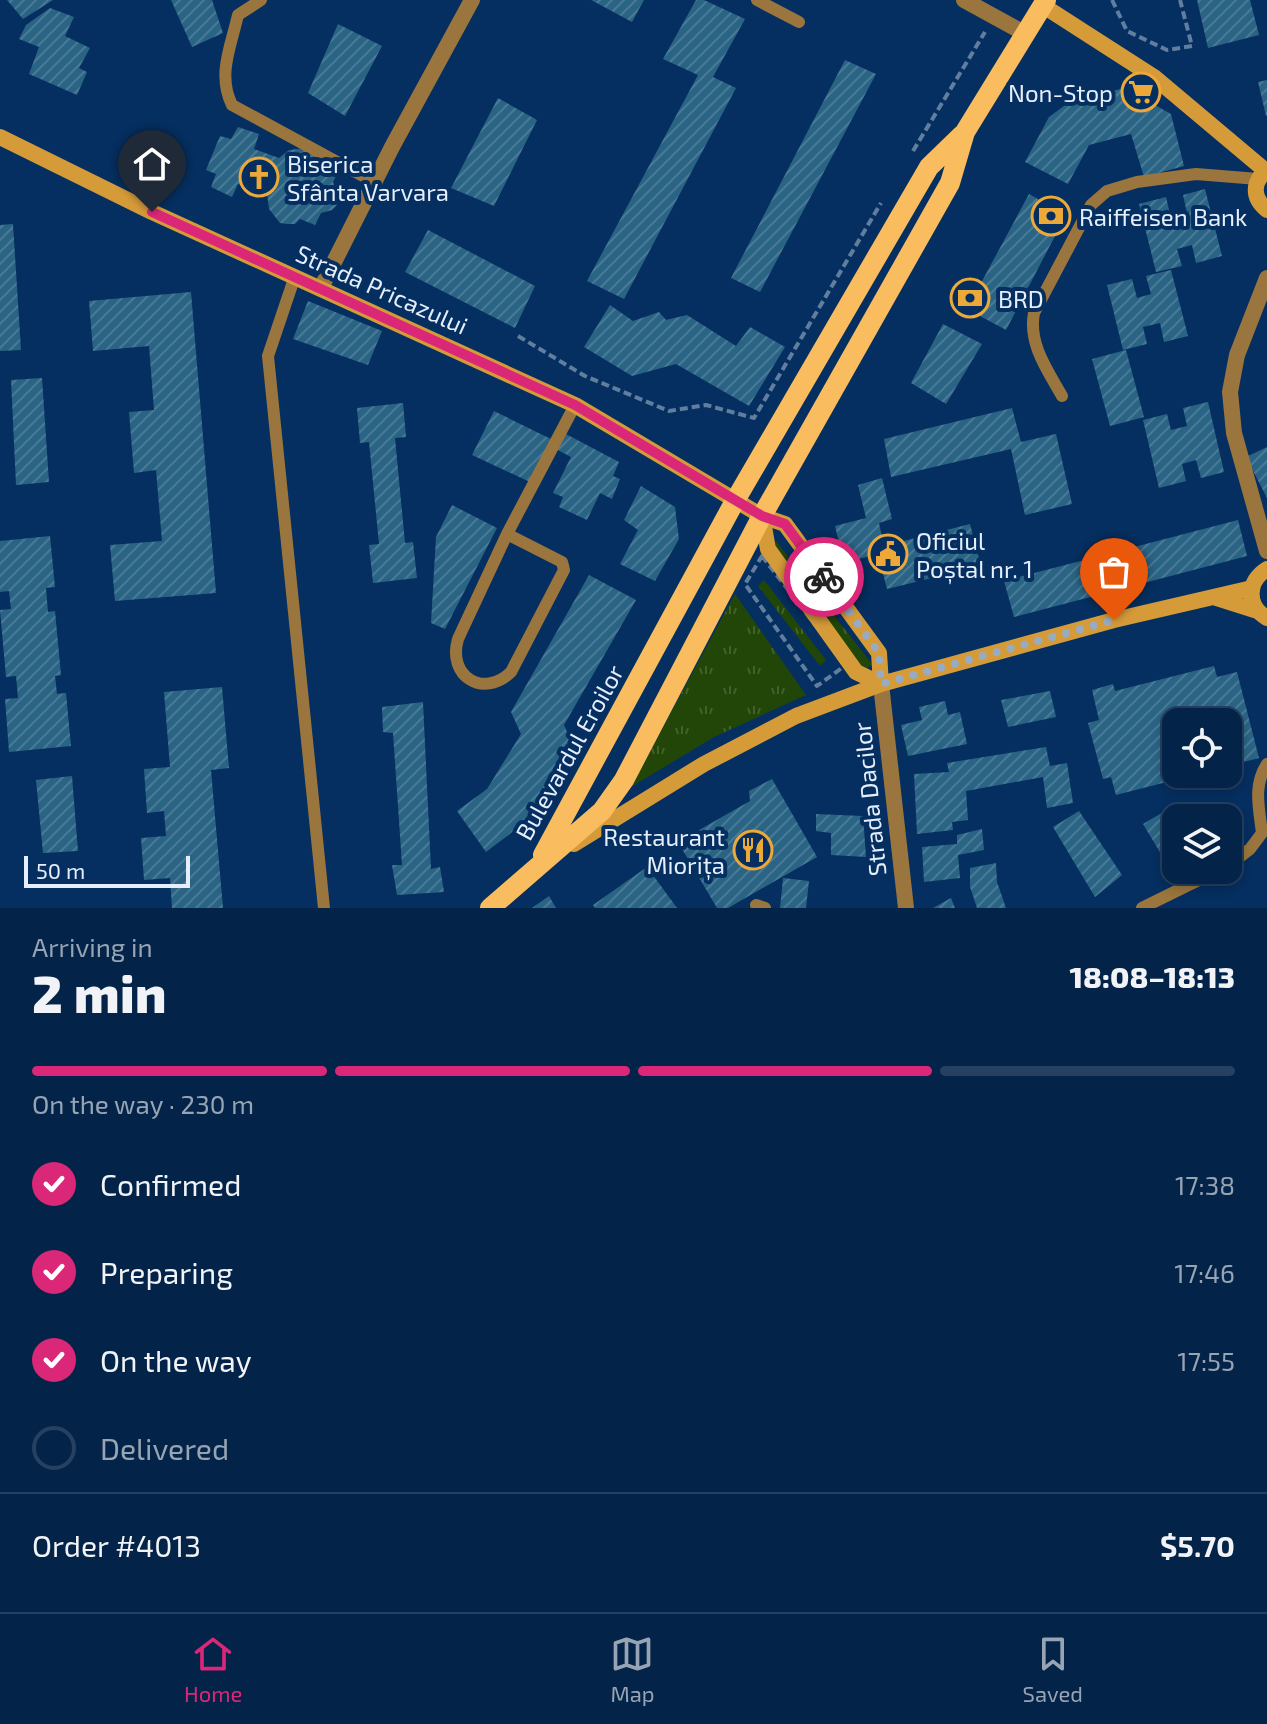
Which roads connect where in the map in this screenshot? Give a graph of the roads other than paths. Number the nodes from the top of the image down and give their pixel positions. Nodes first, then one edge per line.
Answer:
1 (261, 0) edge
2 (472, 0) edge
3 (757, 0) edge
4 (964, 0) edge
5 (1044, 2) edge
6 (799, 22) dead end
7 (1024, 33) junction
8 (965, 132) junction
9 (0, 137) edge
10 (1264, 173) edge
11 (374, 182) junction
12 (1267, 210) edge
13 (295, 276) junction
14 (1267, 278) edge
15 (321, 288) junction
16 (1062, 396) dead end
17 (575, 405) junction
18 (736, 499) junction
19 (762, 516) junction
20 (1263, 524) edge
21 (507, 534) junction
22 (1267, 551) edge
23 (1267, 569) edge
24 (1252, 588) junction
25 (1211, 597) junction
26 (1262, 615) edge
27 (1267, 633) edge
28 (881, 684) junction
29 (1267, 764) edge
30 (1242, 855) edge
31 (536, 868) junction
32 (1191, 884) edge
33 (324, 908) edge
34 (490, 908) edge
35 (906, 908) edge
36 (1142, 908) edge

1 - 11 lane
2 - 11 street
3 - 6 lane
4 - 7 street
5 - 7 main road, Bulevardul Eroilor
5 - 10 main road
7 - 8 main road, Bulevardul Eroilor
8 - 18 main road, Bulevardul Eroilor
8 - 19 main road, Bulevardul Eroilor
9 - 13 main road, Strada Pricazului
10 - 12 main road
10 - 16 lane
11 - 15 street
13 - 15 main road, Strada Pricazului
13 - 33 lane
14 - 20 street
15 - 17 main road, Strada Pricazului
17 - 18 main road, Strada Pricazului
17 - 21 lane
18 - 19 main road, Strada Pricazului
18 - 31 main road, Bulevardul Eroilor
19 - 28 main road
19 - 28 main road, Strada Pricazului
19 - 31 main road, Bulevardul Eroilor
20 - 22 street
21 - 21 lane
23 - 24 main road
24 - 25 main road
24 - 26 main road
25 - 26 main road
25 - 28 main road
26 - 27 main road
28 - 31 main road
28 - 35 street, Strada Dacilor
29 - 30 lane
31 - 34 main road
32 - 36 lane

